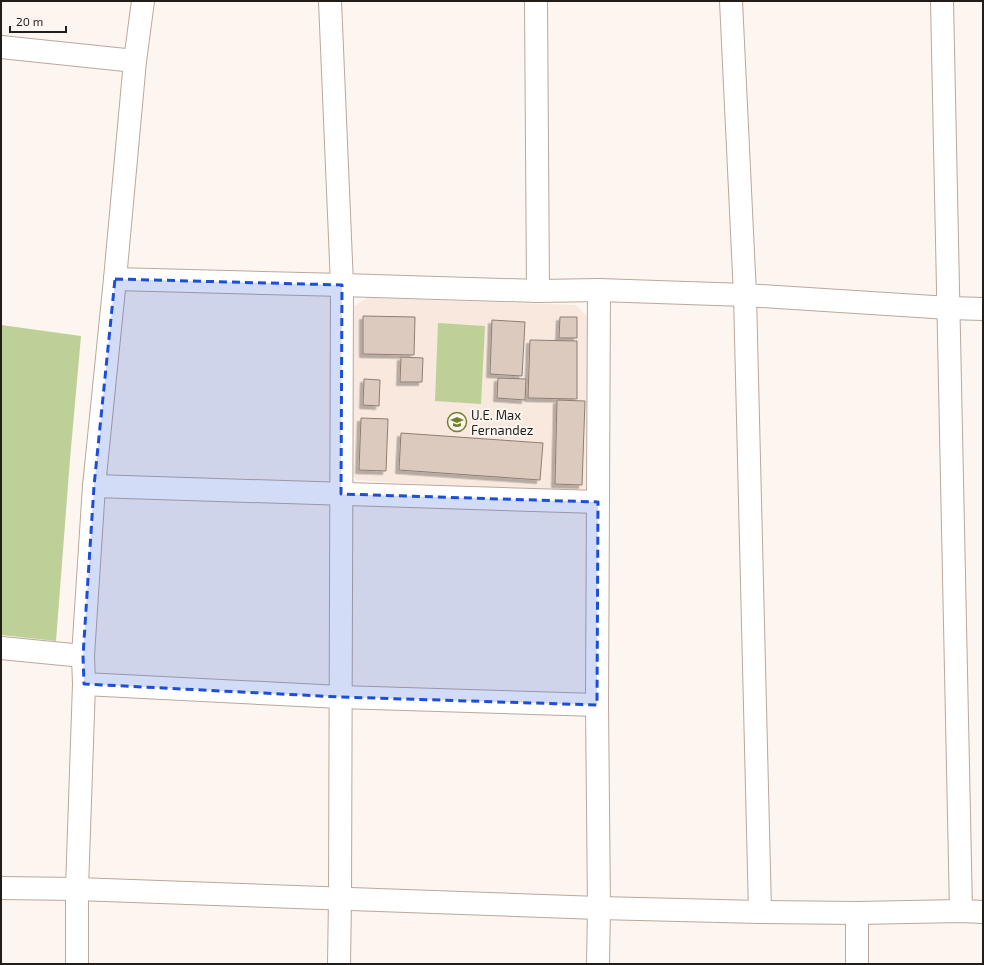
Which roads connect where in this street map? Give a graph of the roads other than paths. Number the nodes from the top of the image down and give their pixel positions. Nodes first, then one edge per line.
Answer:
1 (143, 1) edge
2 (330, 1) edge
3 (536, 1) edge
4 (731, 1) edge
5 (942, 1) edge
6 (1, 47) edge
7 (135, 61) junction
8 (115, 279) junction
9 (342, 285) junction
10 (599, 290) junction
11 (538, 291) junction
12 (745, 295) junction
13 (949, 308) junction
14 (983, 309) edge
15 (94, 486) junction
16 (341, 494) junction
17 (598, 502) junction
18 (1, 648) edge
19 (83, 656) junction
20 (84, 684) junction
21 (340, 697) junction
22 (597, 705) junction
23 (1, 888) edge
24 (77, 889) junction
25 (340, 899) junction
26 (599, 908) junction
27 (961, 911) junction
28 (760, 912) junction
29 (983, 912) edge
30 (857, 913) junction
31 (76, 964) edge
32 (339, 964) edge
33 (598, 964) edge
34 (857, 964) edge

1 - 7 street
2 - 9 street
3 - 11 street
4 - 12 street
5 - 13 street
6 - 7 street
7 - 8 street
8 - 9 street
8 - 15 street
9 - 11 street
9 - 16 street
10 - 11 street
10 - 12 street
10 - 17 street
12 - 13 street
12 - 28 street
13 - 14 street
13 - 27 street
15 - 16 street
15 - 19 street
16 - 17 street
16 - 21 street
17 - 22 street
18 - 19 street
19 - 20 street
20 - 21 street
20 - 24 street
21 - 22 street
21 - 25 street
22 - 26 street
23 - 24 street
24 - 25 street
24 - 31 street
25 - 26 street
25 - 32 street
26 - 28 street
26 - 33 street
27 - 29 street
27 - 30 street
28 - 30 street
30 - 34 street

